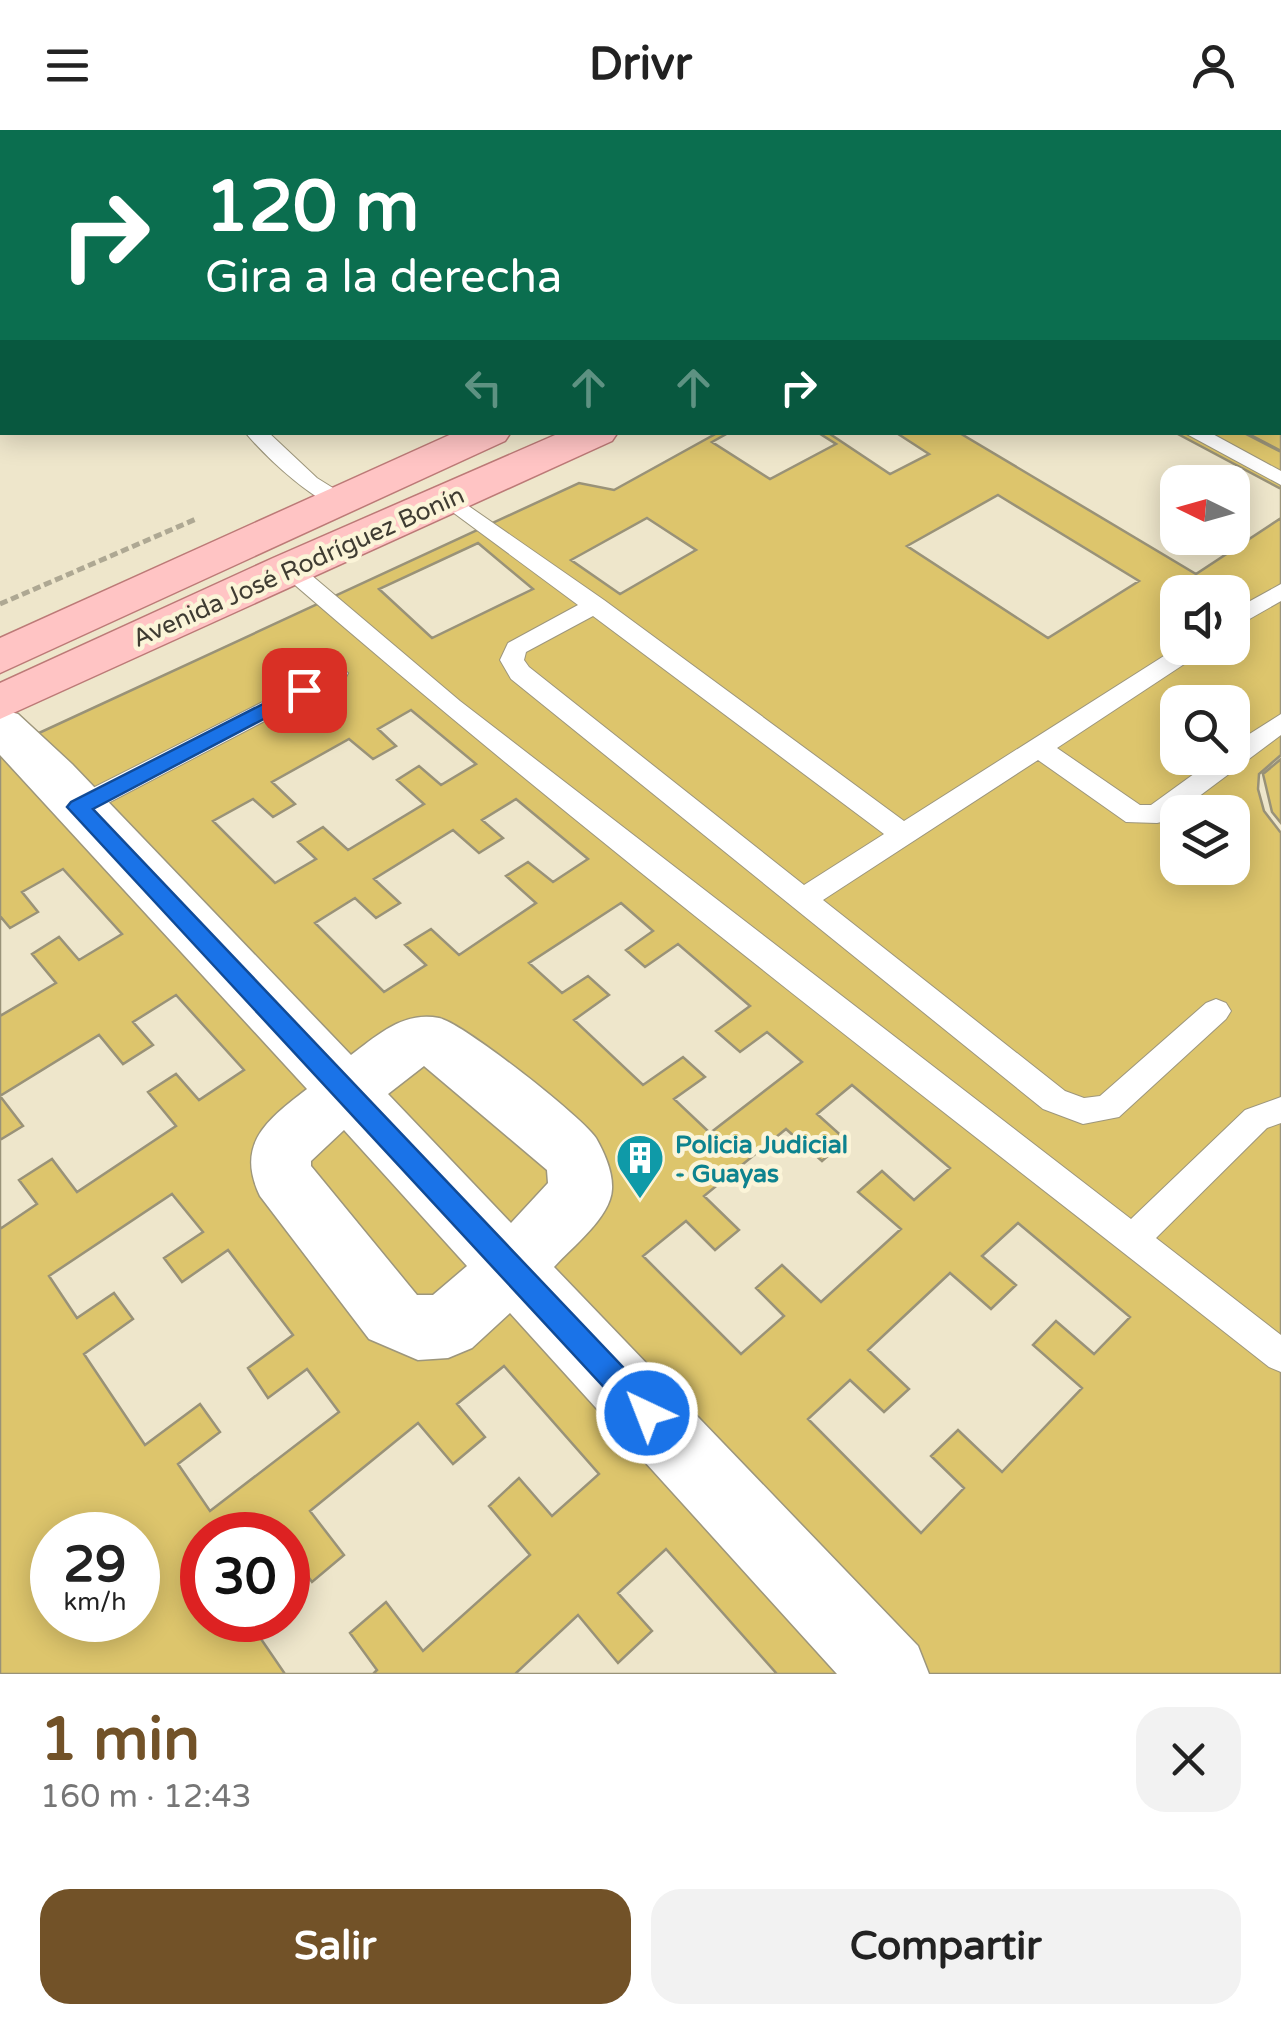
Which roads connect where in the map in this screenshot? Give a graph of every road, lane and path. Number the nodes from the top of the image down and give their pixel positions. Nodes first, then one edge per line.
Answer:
1 (258, 435) edge
2 (485, 435) edge
3 (591, 435) edge
4 (1199, 435) edge
5 (1281, 479) edge
6 (448, 498) junction
7 (342, 503) junction
8 (288, 568) junction
9 (1281, 591) edge
10 (596, 605) junction
11 (1250, 611) edge
12 (0, 658) edge
13 (1166, 665) edge
14 (336, 673) dead end
15 (0, 702) edge
16 (1281, 722) edge
17 (0, 726) edge
18 (1038, 747) junction
19 (78, 807) junction
20 (904, 835) junction
21 (803, 899) junction
22 (1216, 1011) dead end
23 (345, 1093) junction
24 (1281, 1110) edge
25 (1131, 1241) junction
26 (512, 1268) junction
27 (1281, 1356) edge
28 (890, 1674) edge

1 - 7 lane
2 - 7 main road, Avenida José Rodríguez Bonín
3 - 6 main road, Avenida José Rodríguez Bonín
4 - 5 lane
6 - 8 main road, Avenida José Rodríguez Bonín
6 - 10 lane
7 - 12 main road, Avenida José Rodríguez Bonín
8 - 15 main road, Avenida José Rodríguez Bonín
8 - 25 lane
9 - 11 lane
10 - 20 lane
10 - 21 lane
13 - 18 lane
14 - 19 lane
16 - 18 lane
17 - 19 street
18 - 20 lane
19 - 23 street
20 - 21 lane
21 - 22 lane
23 - 26 street
23 - 26 street
23 - 26 street
24 - 25 lane
25 - 27 lane
26 - 28 street

